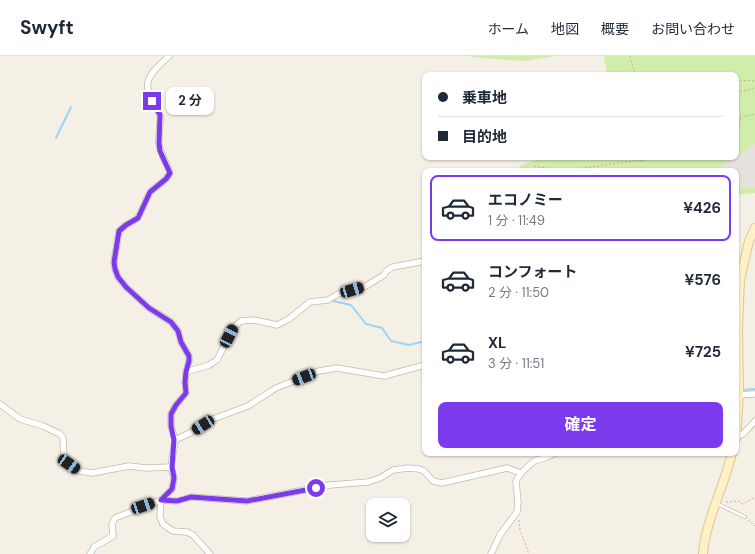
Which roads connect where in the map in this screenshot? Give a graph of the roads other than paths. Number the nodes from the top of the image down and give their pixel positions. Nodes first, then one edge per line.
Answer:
1 (169, 56) edge
2 (755, 228) edge
3 (422, 262) edge
4 (739, 295) edge
5 (422, 366) edge
6 (186, 372) junction
7 (755, 394) edge
8 (739, 395) edge
9 (0, 404) edge
10 (755, 421) edge
11 (739, 436) edge
12 (174, 440) junction
13 (550, 456) edge
14 (731, 456) edge
15 (172, 467) junction
16 (521, 473) junction
17 (161, 500) junction
18 (719, 502) junction
19 (744, 517) road end
20 (90, 554) edge
21 (210, 554) edge
22 (491, 554) edge
23 (703, 554) edge

1 - 6 street
2 - 4 main road
3 - 6 street
5 - 12 street
6 - 12 street
7 - 8 street
9 - 15 street
10 - 11 street
12 - 15 street
13 - 16 street
14 - 18 main road
15 - 17 street
16 - 17 street
16 - 22 street
17 - 20 street
17 - 21 street
18 - 19 lane
18 - 23 main road

